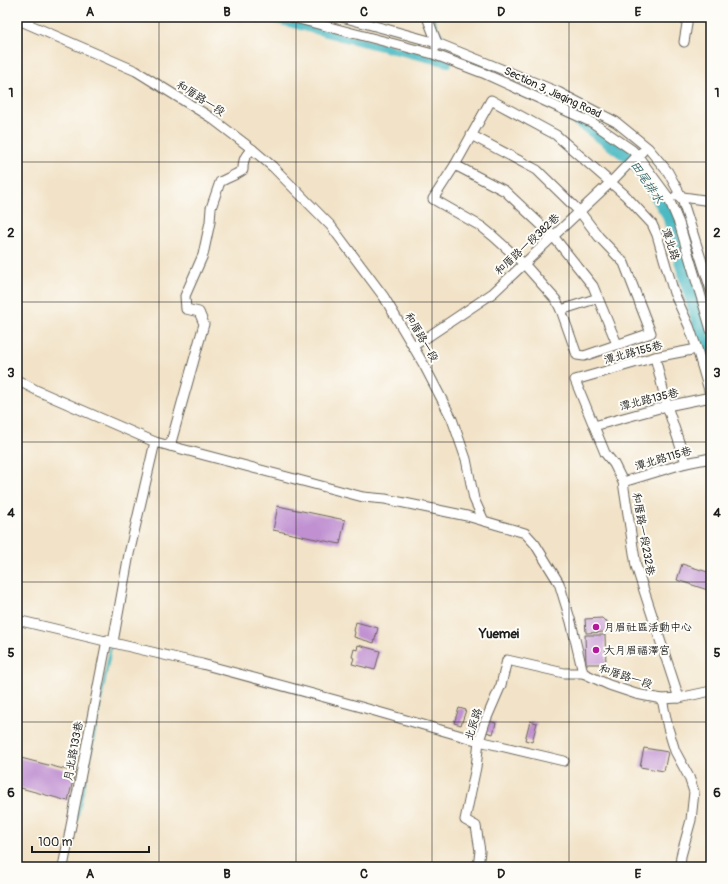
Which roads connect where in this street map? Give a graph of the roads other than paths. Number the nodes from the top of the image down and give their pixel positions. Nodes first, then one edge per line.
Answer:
1 (291, 17) edge
2 (342, 17) edge
3 (427, 17) edge
4 (687, 17) edge
5 (17, 18) edge
6 (684, 42) dead end
7 (437, 43) junction
8 (434, 54) junction
9 (471, 135) junction
10 (648, 148) junction
11 (252, 149) junction
12 (637, 155) junction
13 (455, 165) junction
14 (611, 182) junction
15 (668, 196) junction
16 (681, 196) junction
17 (711, 201) edge
18 (580, 212) junction
19 (553, 236) junction
20 (524, 264) junction
21 (711, 290) edge
22 (598, 298) junction
23 (561, 310) junction
24 (711, 330) edge
25 (617, 344) junction
26 (413, 346) junction
27 (697, 349) junction
28 (655, 357) junction
29 (17, 380) edge
30 (575, 380) joint
31 (711, 397) edge
32 (667, 406) junction
33 (594, 426) junction
34 (156, 442) junction
35 (170, 446) junction
36 (711, 458) edge
37 (686, 463) junction
38 (623, 482) junction
39 (484, 521) junction
40 (17, 620) edge
41 (110, 641) junction
42 (583, 673) junction
43 (711, 691) edge
44 (678, 698) junction
45 (662, 699) junction
46 (479, 741) junction
47 (564, 761) dead end
48 (64, 867) edge
49 (478, 867) edge
50 (680, 867) edge

1 - 8 street, Section 3, Jiaqing Road
2 - 7 street, Section 3, Jiaqing Road
3 - 7 street
4 - 6 street
5 - 11 street, 和厝路一段
7 - 8 street
7 - 10 street, Section 3, Jiaqing Road
8 - 12 street, Section 3, Jiaqing Road
9 - 13 street
9 - 14 street, 潭北路
9 - 18 street
10 - 12 street, 和厝路一段382巷
10 - 16 street, Section 3, Jiaqing Road
11 - 26 street, 和厝路一段
11 - 35 street
12 - 14 street, 和厝路一段382巷
12 - 15 street, Section 3, Jiaqing Road
13 - 19 street
13 - 20 street
14 - 18 street, 和厝路一段382巷
14 - 27 street, 潭北路
15 - 16 street
15 - 24 street, Section 3, Jiaqing Road
16 - 17 street
16 - 21 street, Section 3, Jiaqing Road
18 - 19 street, 和厝路一段382巷
18 - 25 street
19 - 20 street, 和厝路一段382巷
19 - 22 street
20 - 23 street
20 - 26 street, 和厝路一段382巷
22 - 23 street
22 - 25 street
23 - 25 street
26 - 39 street, 和厝路一段
27 - 28 street, 潭北路155巷
27 - 31 street, 潭北路
28 - 30 street, 潭北路155巷
28 - 32 street
29 - 34 street
30 - 33 street, 和厝路一段232巷
31 - 32 street, 潭北路135巷
32 - 33 street, 潭北路135巷
32 - 37 street
33 - 38 street, 和厝路一段232巷
34 - 35 street
34 - 41 street, 月北路133巷
35 - 39 street
36 - 37 street, 潭北路115巷
37 - 38 street, 潭北路115巷
38 - 44 street, 和厝路一段232巷
39 - 42 street, 和厝路一段
40 - 41 street
41 - 46 street
41 - 48 street, 月北路133巷
42 - 45 street, 和厝路一段
42 - 46 street, 北辰路
43 - 44 street, 和厝路一段
44 - 45 street, 和厝路一段
45 - 50 street
46 - 47 street
46 - 49 street, 北辰路

